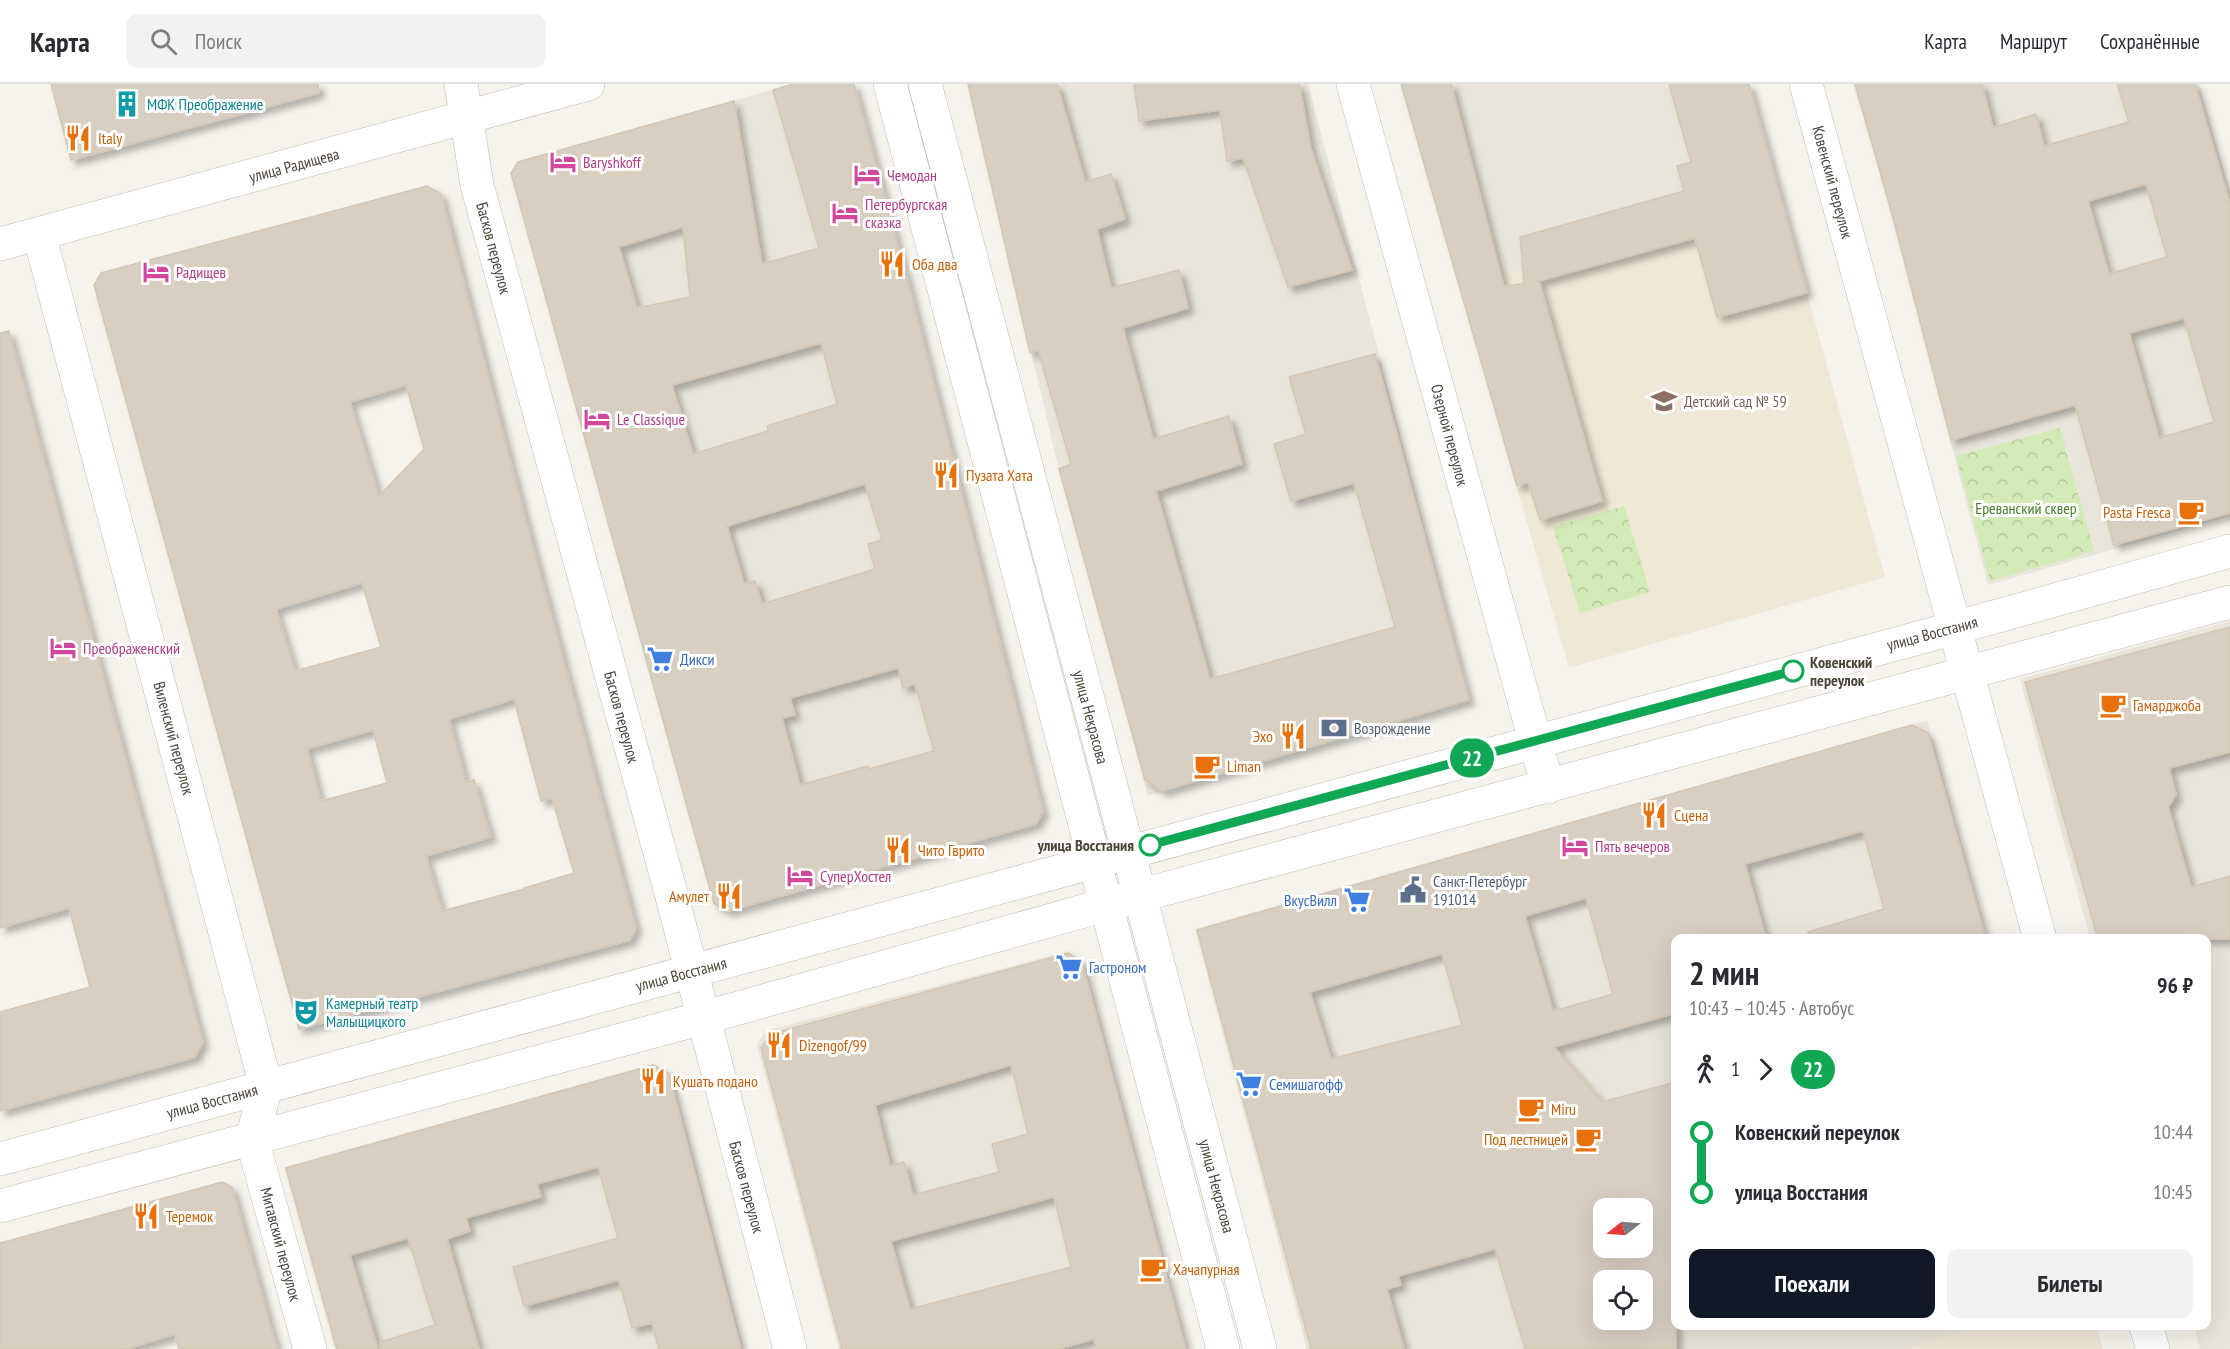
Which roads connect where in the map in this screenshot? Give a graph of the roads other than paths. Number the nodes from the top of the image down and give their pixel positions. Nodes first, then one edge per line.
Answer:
1 (461, 84) edge
2 (588, 84) edge
3 (890, 84) edge
4 (925, 84) edge
5 (1353, 84) edge
6 (1806, 84) edge
7 (466, 118) junction
8 (39, 234) junction
9 (0, 244) edge
10 (2230, 551) edge
11 (2230, 602) edge
12 (1955, 627) junction
13 (1967, 674) junction
14 (1535, 741) junction
15 (1548, 787) junction
16 (1127, 851) junction
17 (1093, 860) junction
18 (1139, 896) junction
19 (1105, 905) junction
20 (2039, 934) edge
21 (691, 971) junction
22 (703, 1018) junction
23 (266, 1086) junction
24 (252, 1139) junction
25 (0, 1159) edge
26 (0, 1206) edge
27 (2147, 1330) edge
28 (310, 1349) edge
29 (790, 1349) edge
30 (1223, 1349) edge
31 (1260, 1349) edge
32 (2153, 1349) edge

1 - 7 street, Басков переулок
2 - 7 street, улица Радищева
3 - 17 street, улица Некрасова
4 - 16 street, улица Некрасова
5 - 14 street, Озерной переулок
6 - 12 street, Ковенский переулок
7 - 8 street, улица Радищева
7 - 21 street, Басков переулок
8 - 9 street, улица Радищева
8 - 23 street, Виленский переулок
10 - 12 street, улица Восстания
11 - 13 street
12 - 13 street, Ковенский переулок
12 - 14 street, улица Восстания
13 - 15 street
13 - 20 street, Ковенский переулок
14 - 15 street, Озерной переулок
14 - 16 street, улица Восстания
15 - 18 street
16 - 17 street, улица Восстания
16 - 18 street, улица Некрасова
17 - 19 street, улица Некрасова
17 - 21 street, улица Восстания
18 - 19 street
18 - 31 street, улица Некрасова
19 - 22 street
19 - 30 street, улица Некрасова
21 - 22 street, Басков переулок
21 - 23 street, улица Восстания
22 - 24 street
22 - 29 street, Басков переулок
23 - 24 street, Виленский переулок
23 - 25 street, улица Восстания
24 - 26 street
24 - 28 street, Митавский переулок
27 - 32 street

